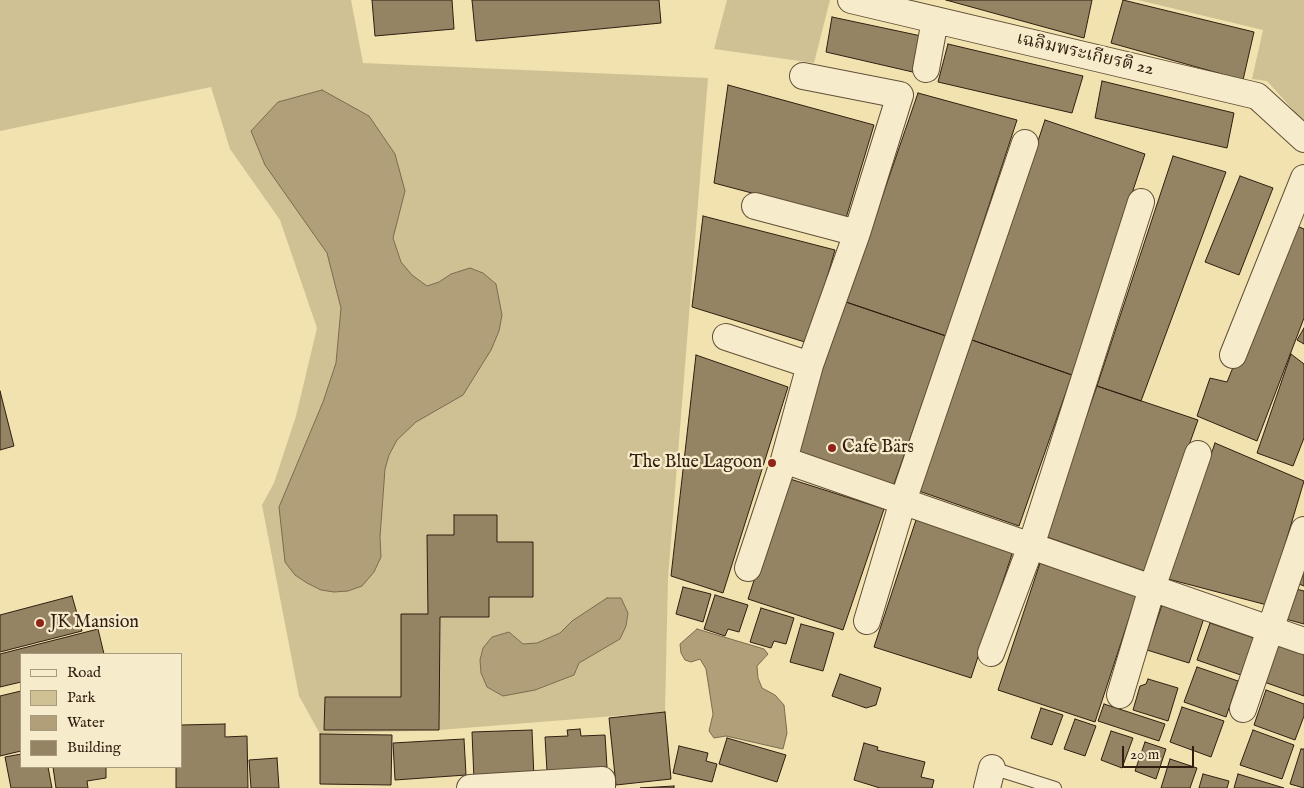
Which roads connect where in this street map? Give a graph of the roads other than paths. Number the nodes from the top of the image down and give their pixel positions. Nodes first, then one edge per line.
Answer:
1 (850, 0) edge
2 (935, 20) junction
3 (926, 69) dead end
4 (802, 76) dead end
5 (1304, 139) edge
6 (1025, 142) dead end
7 (1304, 178) edge
8 (1142, 202) dead end
9 (755, 206) dead end
10 (857, 233) junction
11 (726, 337) dead end
12 (1233, 355) dead end
13 (810, 365) junction
14 (1198, 454) dead end
15 (784, 460) junction
16 (903, 501) junction
17 (1304, 530) edge
18 (1031, 546) junction
19 (748, 568) dead end
20 (1152, 588) junction
21 (866, 621) dead end
22 (1270, 629) junction
23 (1304, 641) edge
24 (991, 653) dead end
25 (1120, 695) dead end
26 (1243, 709) dead end
27 (989, 778) edge
28 (470, 788) edge
29 (602, 788) edge
30 (1055, 788) edge

1 - 2 street, เฉลิมพระเกียรติ 22
2 - 3 street
2 - 5 street, เฉลิมพระเกียรติ 22
4 - 10 street
6 - 16 street
7 - 12 street
8 - 18 street
9 - 10 street
10 - 13 street
11 - 13 street
13 - 15 street
14 - 20 street
15 - 16 street
15 - 19 street
16 - 18 street
16 - 21 street
17 - 22 street
18 - 20 street
18 - 24 street
20 - 22 street
20 - 25 street
22 - 23 street
22 - 26 street
27 - 30 lane
28 - 29 street

